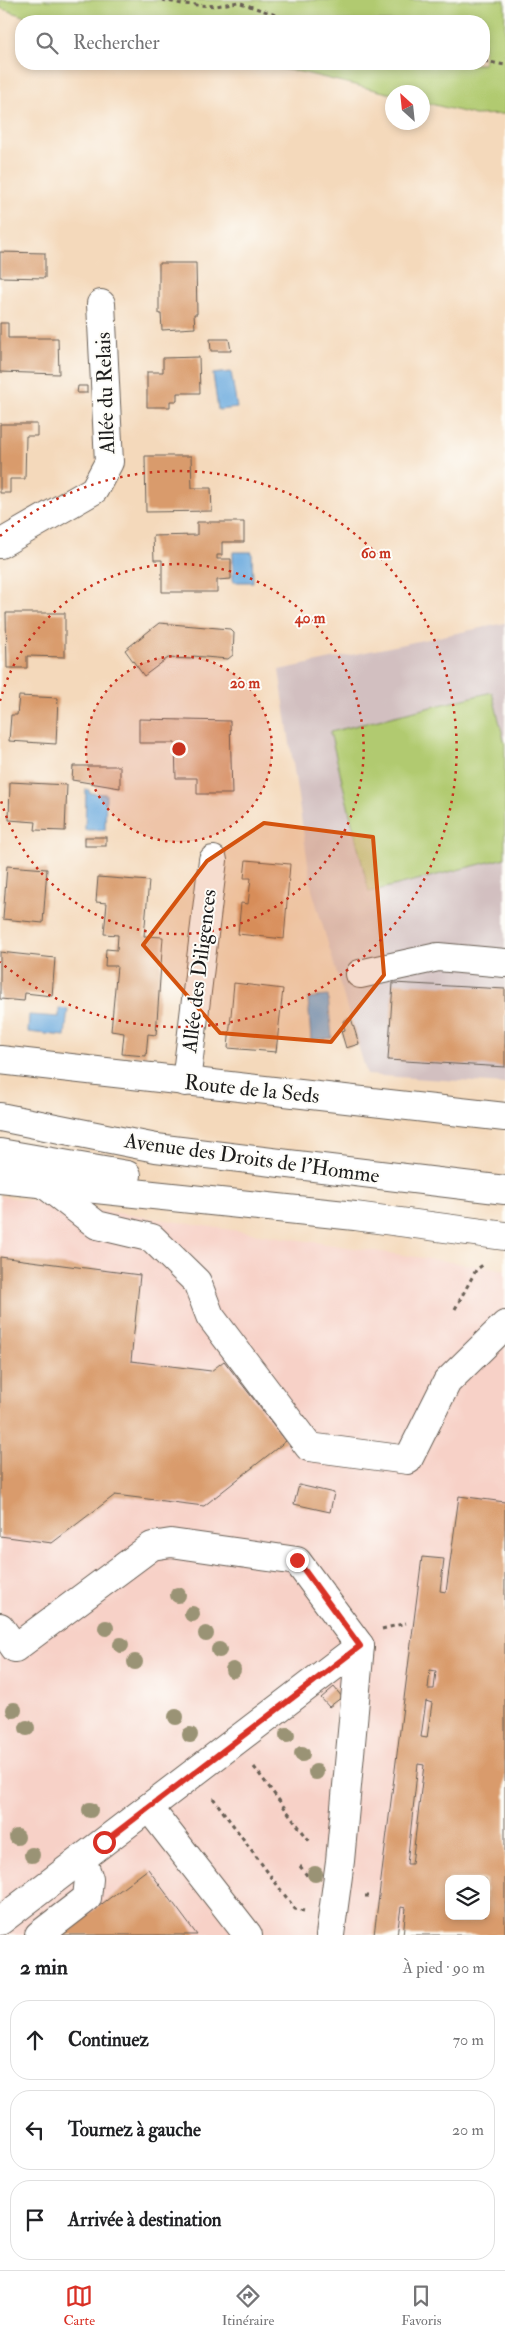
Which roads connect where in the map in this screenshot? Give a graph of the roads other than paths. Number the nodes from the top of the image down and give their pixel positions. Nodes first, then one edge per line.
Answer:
1 (101, 304) dead end
2 (0, 544) edge
3 (213, 860) dead end
4 (505, 963) edge
5 (360, 974) dead end
6 (0, 1060) edge
7 (186, 1082) junction
8 (0, 1117) edge
9 (505, 1117) edge
10 (0, 1151) edge
11 (360, 1173) junction
12 (0, 1179) edge
13 (43, 1183) junction
14 (505, 1190) edge
15 (355, 1216) junction
16 (505, 1236) edge
17 (505, 1325) edge
18 (0, 1627) edge
19 (360, 1646) junction
20 (149, 1808) junction
21 (82, 1858) junction
22 (0, 1921) edge
23 (39, 1935) edge
24 (248, 1935) edge
25 (330, 1935) edge

1 - 2 main road, Allée du Relais
3 - 7 main road, Allée des Diligences
4 - 5 main road
6 - 7 main road, Route de la Seds
7 - 9 main road, Route de la Seds
8 - 11 main road, Avenue des Droits de l'Homme
10 - 11 main road
10 - 15 main road
11 - 14 main road, Avenue des Droits de l'Homme
12 - 13 main road, Avenue des Droits de l'Homme
13 - 15 main road, Avenue des Droits de l'Homme
13 - 17 main road
15 - 16 main road, Avenue des Droits de l'Homme
18 - 19 main road
19 - 20 main road
19 - 25 main road
20 - 21 main road
20 - 24 main road
21 - 22 main road
21 - 23 main road

